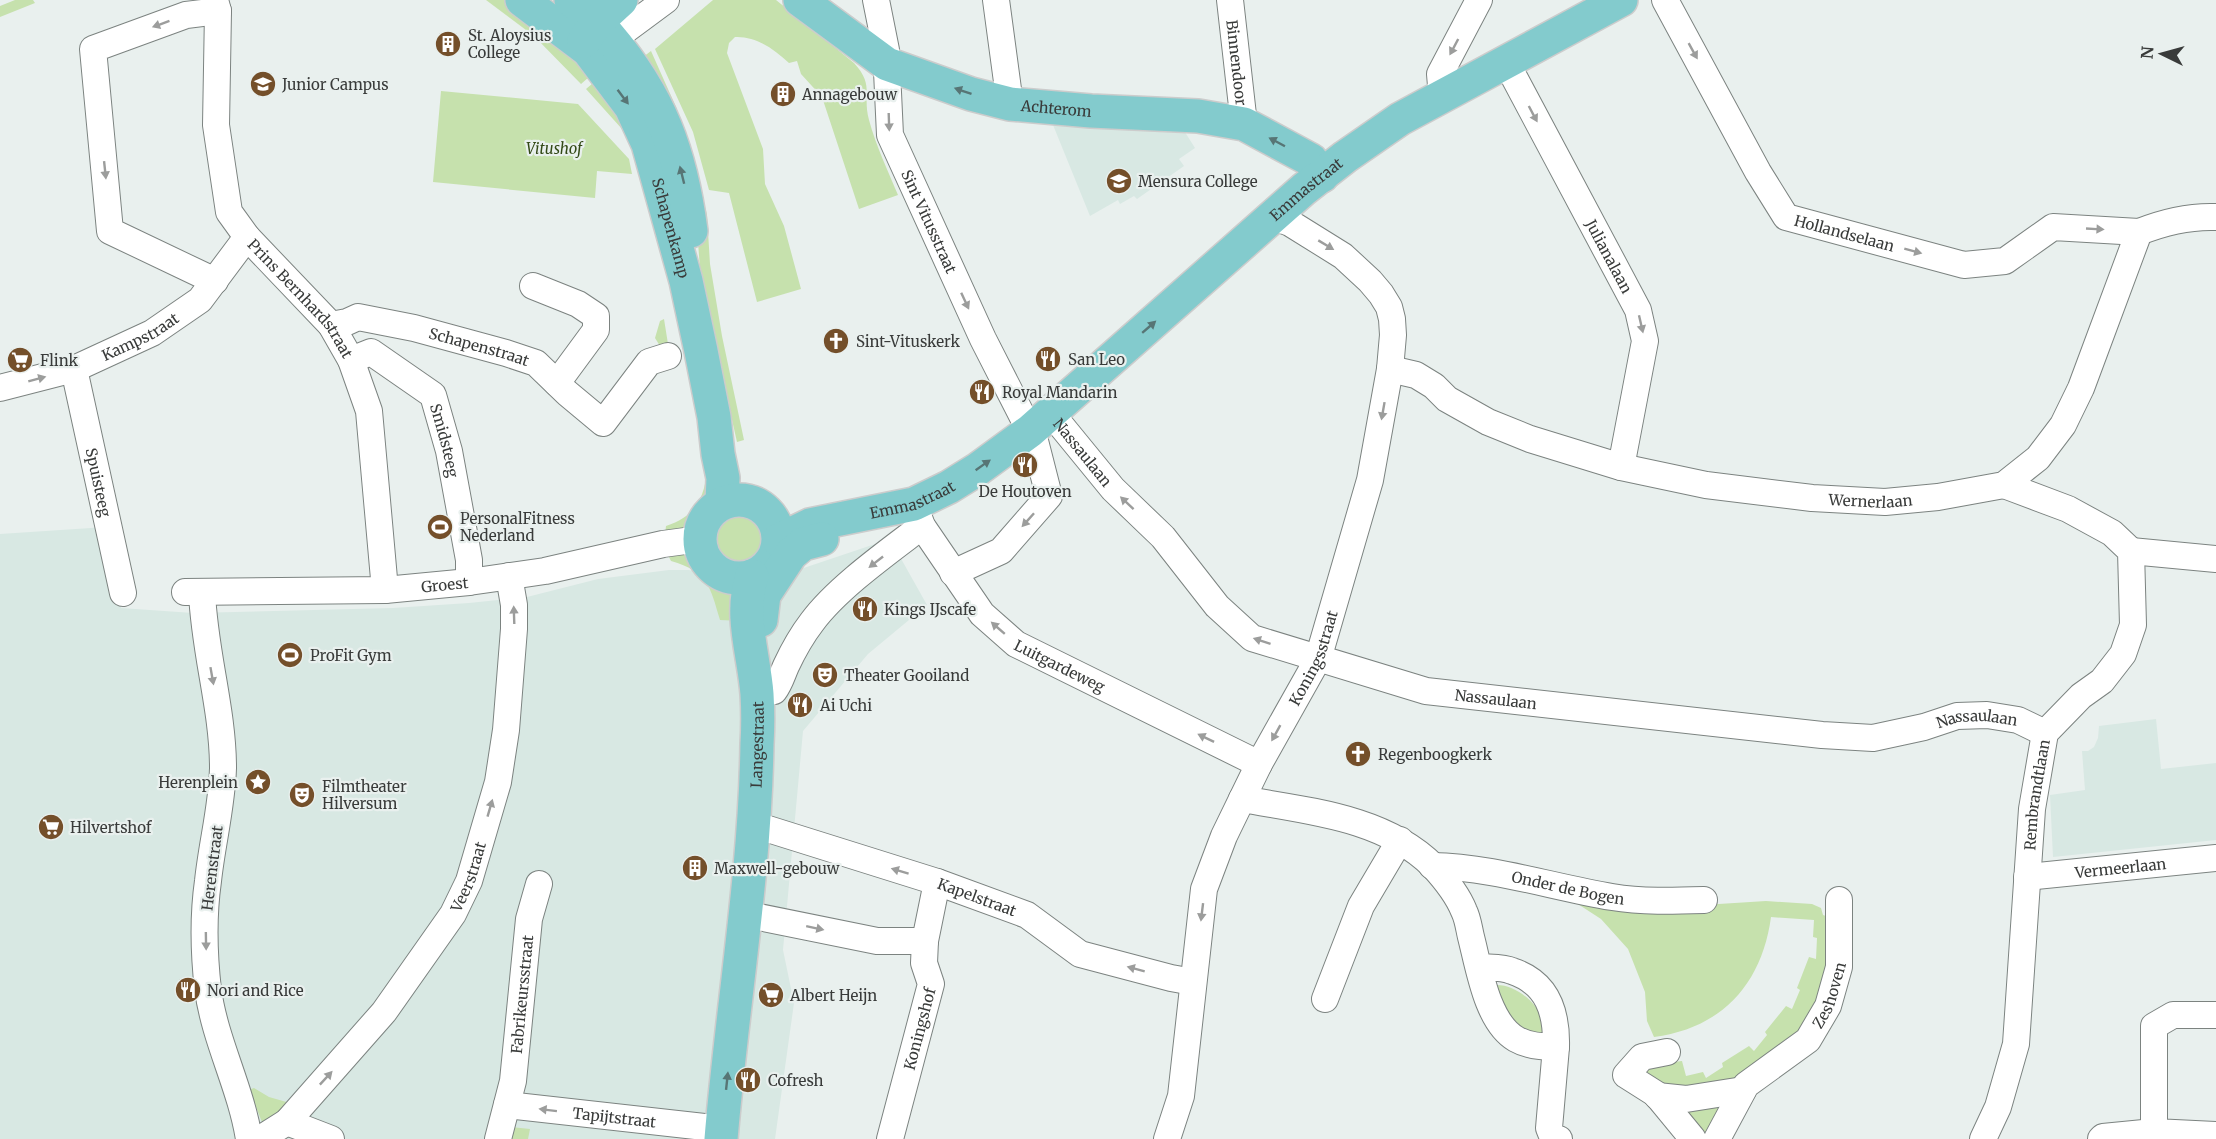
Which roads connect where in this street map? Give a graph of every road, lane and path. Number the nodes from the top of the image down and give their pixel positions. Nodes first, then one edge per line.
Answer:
1 (522, 0) edge
2 (571, 0) edge
3 (621, 0) edge
4 (666, 0) edge
5 (800, 0) edge
6 (876, 0) edge
7 (996, 0) edge
8 (1230, 0) edge
9 (1479, 0) edge
10 (1621, 0) edge
11 (1665, 0) edge
12 (220, 4) edge
13 (594, 39) junction
14 (1506, 62) junction
15 (887, 64) junction
16 (1442, 97) junction
17 (1010, 104) junction
18 (1244, 124) junction
19 (1322, 176) junction
20 (1274, 217) junction
21 (2216, 217) edge
22 (2139, 232) junction
23 (247, 237) junction
24 (215, 281) junction
25 (533, 286) dead end
26 (331, 325) junction
27 (655, 356) dead end
28 (351, 360) junction
29 (74, 369) junction
30 (1390, 369) junction
31 (557, 383) junction
32 (0, 388) edge
33 (1040, 422) junction
34 (1621, 467) junction
35 (2004, 485) junction
36 (734, 501) junction
37 (918, 515) junction
38 (700, 539) junction
39 (779, 540) junction
40 (2131, 551) junction
41 (2216, 560) edge
42 (509, 576) junction
43 (752, 576) junction
44 (958, 581) junction
45 (469, 582) junction
46 (385, 590) junction
47 (193, 592) joint
48 (123, 593) dead end
49 (1318, 659) junction
50 (757, 693) junction
51 (2045, 733) junction
52 (1259, 764) junction
53 (1242, 799) junction
54 (752, 827) junction
55 (1400, 840) junction
56 (2216, 858) edge
57 (1432, 866) junction
58 (2026, 877) junction
59 (936, 882) junction
60 (539, 884) dead end
61 (1704, 900) dead end
62 (1839, 900) dead end
63 (744, 914) junction
64 (926, 941) junction
65 (1479, 967) junction
66 (1193, 982) junction
67 (1325, 999) dead end
68 (2216, 1015) edge
69 (1556, 1047) junction
70 (1667, 1052) dead end
71 (1743, 1090) junction
72 (1657, 1096) junction
73 (507, 1105) junction
74 (287, 1122) junction
75 (718, 1132) edge
76 (2154, 1132) junction
77 (2216, 1136) edge
78 (249, 1139) edge
79 (260, 1139) edge
80 (331, 1139) edge
81 (498, 1139) edge
82 (890, 1139) edge
83 (1167, 1139) edge
84 (1559, 1139) edge
85 (1694, 1139) edge
86 (1717, 1139) edge
87 (1983, 1139) edge
88 (2101, 1139) edge

1 - 13 main road, Schapenkamp
2 - 13 main road, Schapenkamp
3 - 13 main road
4 - 13 street
5 - 15 main road, Achterom
6 - 15 street, Sint Vitusstraat
7 - 17 street
8 - 18 street, Binnendoor
9 -> 16 street
10 - 14 main road, Emmastraat
11 -> 22 street, Hollandselaan
12 - 23 street, Prins Bernhardstraat
12 -> 24 street
13 - 36 main road, Schapenkamp
14 - 16 main road, Emmastraat
14 -> 34 street, Julianalaan
17 -> 15 main road, Achterom
15 -> 33 street, Sint Vitusstraat
16 - 19 main road, Emmastraat
17 - 18 main road, Achterom
19 -> 18 main road, Achterom
19 - 20 main road, Emmastraat
20 -> 30 street, Koningsstraat
33 -> 20 main road, Emmastraat
21 - 22 street
22 - 35 street, Wernerlaan
23 - 24 street, Kampstraat
23 - 26 street, Prins Bernhardstraat
24 - 29 street, Kampstraat
25 - 31 street
26 - 28 street, Prins Bernhardstraat
26 - 31 street, Schapenstraat
27 - 31 street, Schapenstraat
28 - 45 street, Smidsteeg
28 - 46 street, Prins Bernhardstraat
32 -> 29 street, Kampstraat
29 - 48 street, Spuisteeg
30 - 34 street, Wernerlaan
30 -> 49 street, Koningsstraat
37 -> 33 main road, Emmastraat
33 -> 44 street
49 -> 33 street, Nassaulaan
34 - 35 street, Wernerlaan
35 - 40 street
36 - 38 main road
36 - 39 main road
37 - 39 main road, Emmastraat
37 - 44 street, Luitgardeweg
37 -> 50 street, Emmastraat
37 - 50 main road
38 - 42 street, Groest
38 - 43 main road
39 - 43 main road
40 - 41 street
40 - 51 street, Rembrandtlaan
42 - 45 street, Groest
74 -> 42 street, Veerstraat
43 - 50 main road, Langestraat
52 -> 44 street, Luitgardeweg
45 - 46 street, Groest
46 - 47 street, Groest
47 -> 78 street, Herenstraat
49 - 51 street, Nassaulaan
49 -> 52 street, Koningsstraat
50 - 54 main road, Langestraat
51 - 58 street, Rembrandtlaan
52 - 53 street, Koningsstraat
53 - 55 street
53 -> 66 street, Koningsstraat
59 -> 54 street, Kapelstraat
54 - 63 main road, Langestraat
55 - 57 street
55 - 67 street
56 - 58 street, Vermeerlaan
57 - 61 street, Onder de Bogen
57 - 65 street
58 - 87 street, Rembrandtlaan
59 - 64 street, Koningshof
66 -> 59 street, Kapelstraat
60 - 73 street, Fabrikeursstraat
62 - 71 street, Zeshoven
63 -> 64 street
75 -> 63 main road, Langestraat
64 - 82 street, Koningshof
65 - 69 street
65 - 69 street
66 - 83 street, Koningsstraat
68 - 76 street
69 - 84 street
70 - 72 street
71 - 72 street
71 - 86 street, Zeshoven
72 - 85 street
75 -> 73 street, Tapijtstraat
73 - 81 street, Fabrikeursstraat
74 - 79 street
74 - 80 street
76 - 77 street
76 - 88 street

